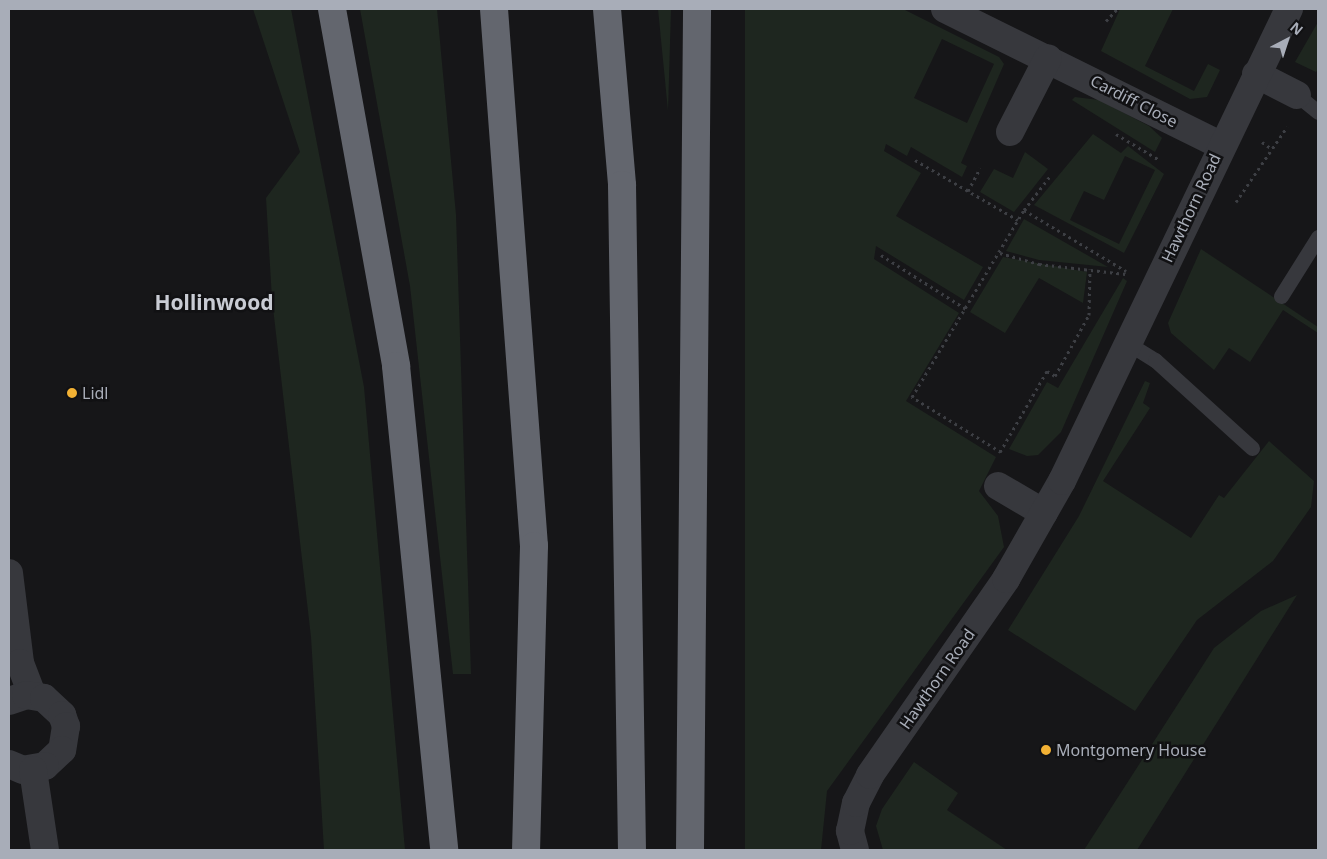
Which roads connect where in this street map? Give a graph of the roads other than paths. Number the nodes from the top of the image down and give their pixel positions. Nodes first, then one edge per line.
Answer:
1 (332, 9) edge
2 (494, 9) edge
3 (607, 9) edge
4 (697, 9) edge
5 (945, 9) edge
6 (1289, 9) edge
7 (1048, 58) junction
8 (1256, 74) junction
9 (1295, 107) joint
10 (1318, 112) edge
11 (1010, 132) dead end
12 (1220, 145) junction
13 (1318, 237) edge
14 (1281, 296) dead end
15 (1129, 344) junction
16 (1252, 448) dead end
17 (998, 486) dead end
18 (1044, 513) junction
19 (9, 573) edge
20 (21, 698) edge
21 (21, 767) edge
22 (45, 850) edge
23 (444, 850) edge
24 (526, 850) edge
25 (632, 850) edge
26 (690, 850) edge
27 (855, 850) edge

1 - 23 highway
2 - 24 highway
3 - 25 highway
4 - 26 highway
5 - 7 street, Cardiff Close
6 - 8 street, Hawthorn Road
7 - 11 street
7 - 12 street, Cardiff Close
8 - 9 street
8 - 12 street, Hawthorn Road
9 - 10 lane
12 - 15 street, Hawthorn Road
13 - 14 lane
15 - 16 lane
15 - 18 street, Hawthorn Road
17 - 18 street
18 - 27 street, Hawthorn Road
19 - 20 street
20 - 21 street
21 - 22 street

